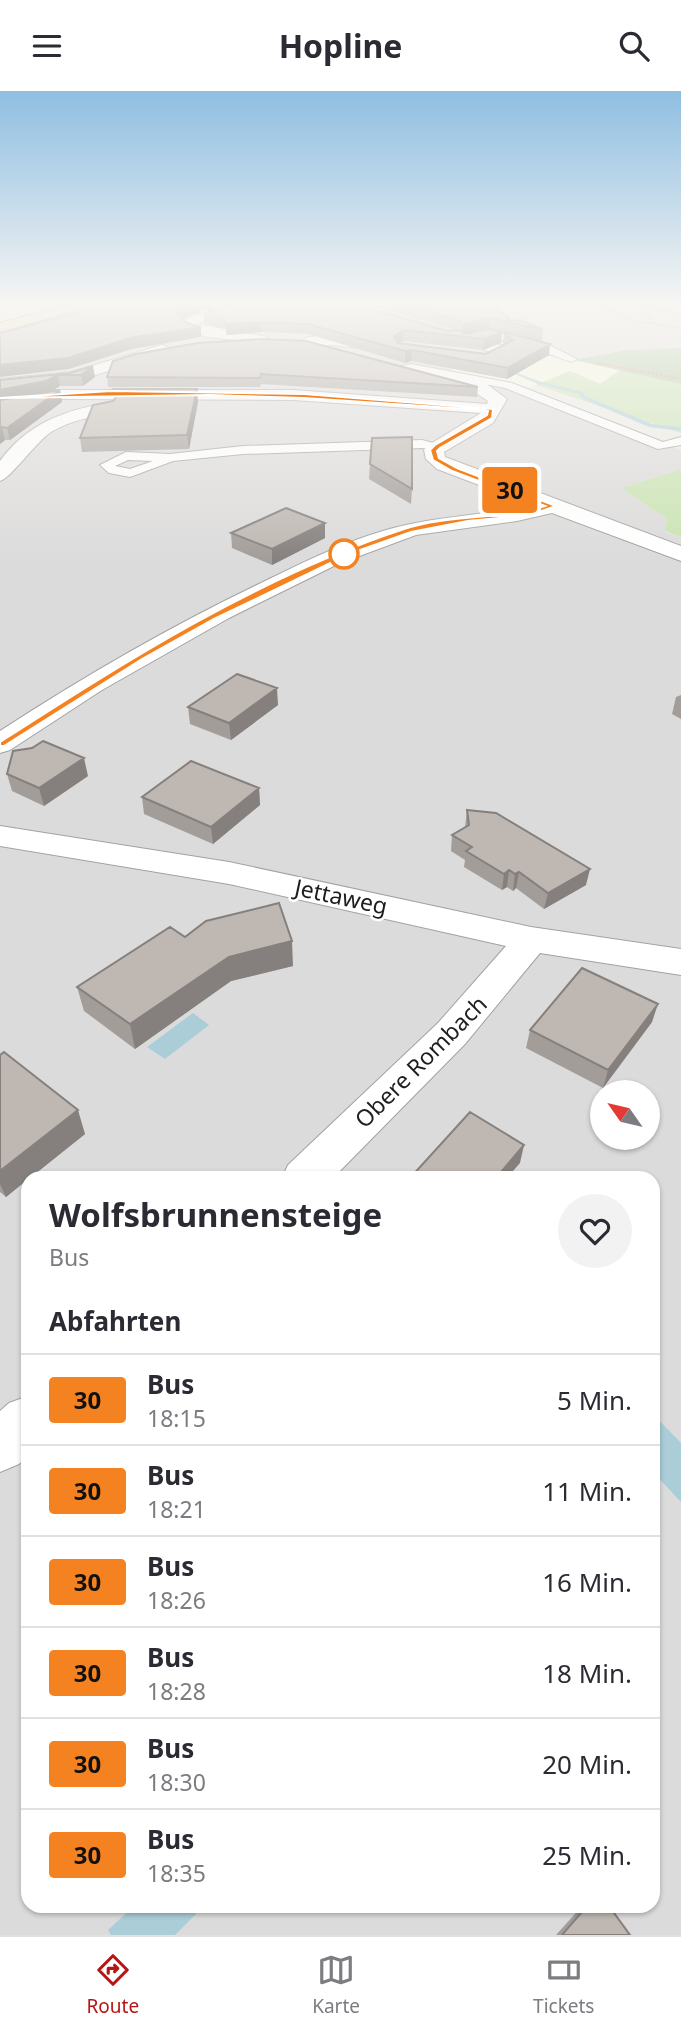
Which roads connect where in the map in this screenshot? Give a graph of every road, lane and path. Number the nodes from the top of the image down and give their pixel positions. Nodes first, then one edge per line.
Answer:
1 (488, 391) edge
2 (520, 391) edge
3 (76, 394) junction
4 (230, 394) junction
5 (0, 398) edge
6 (51, 400) edge
7 (491, 410) junction
8 (681, 442) edge
9 (438, 446) junction
10 (170, 458) dead end
11 (0, 475) edge
12 (552, 506) junction
13 (681, 554) edge
14 (0, 744) edge
15 (0, 836) edge
16 (531, 939) junction
17 (681, 962) edge
18 (311, 1171) edge
19 (21, 1428) edge
20 (0, 1445) edge

1 - 7 street
2 - 8 lane
3 - 4 street
3 - 5 street
3 - 6 lane
4 - 7 street
4 - 11 street
7 - 9 street
9 - 10 lane
9 - 12 street
12 - 13 street
12 - 14 street
15 - 16 street, Jettaweg
16 - 17 street, Jettaweg
16 - 18 street, Obere Rombach
19 - 20 street

